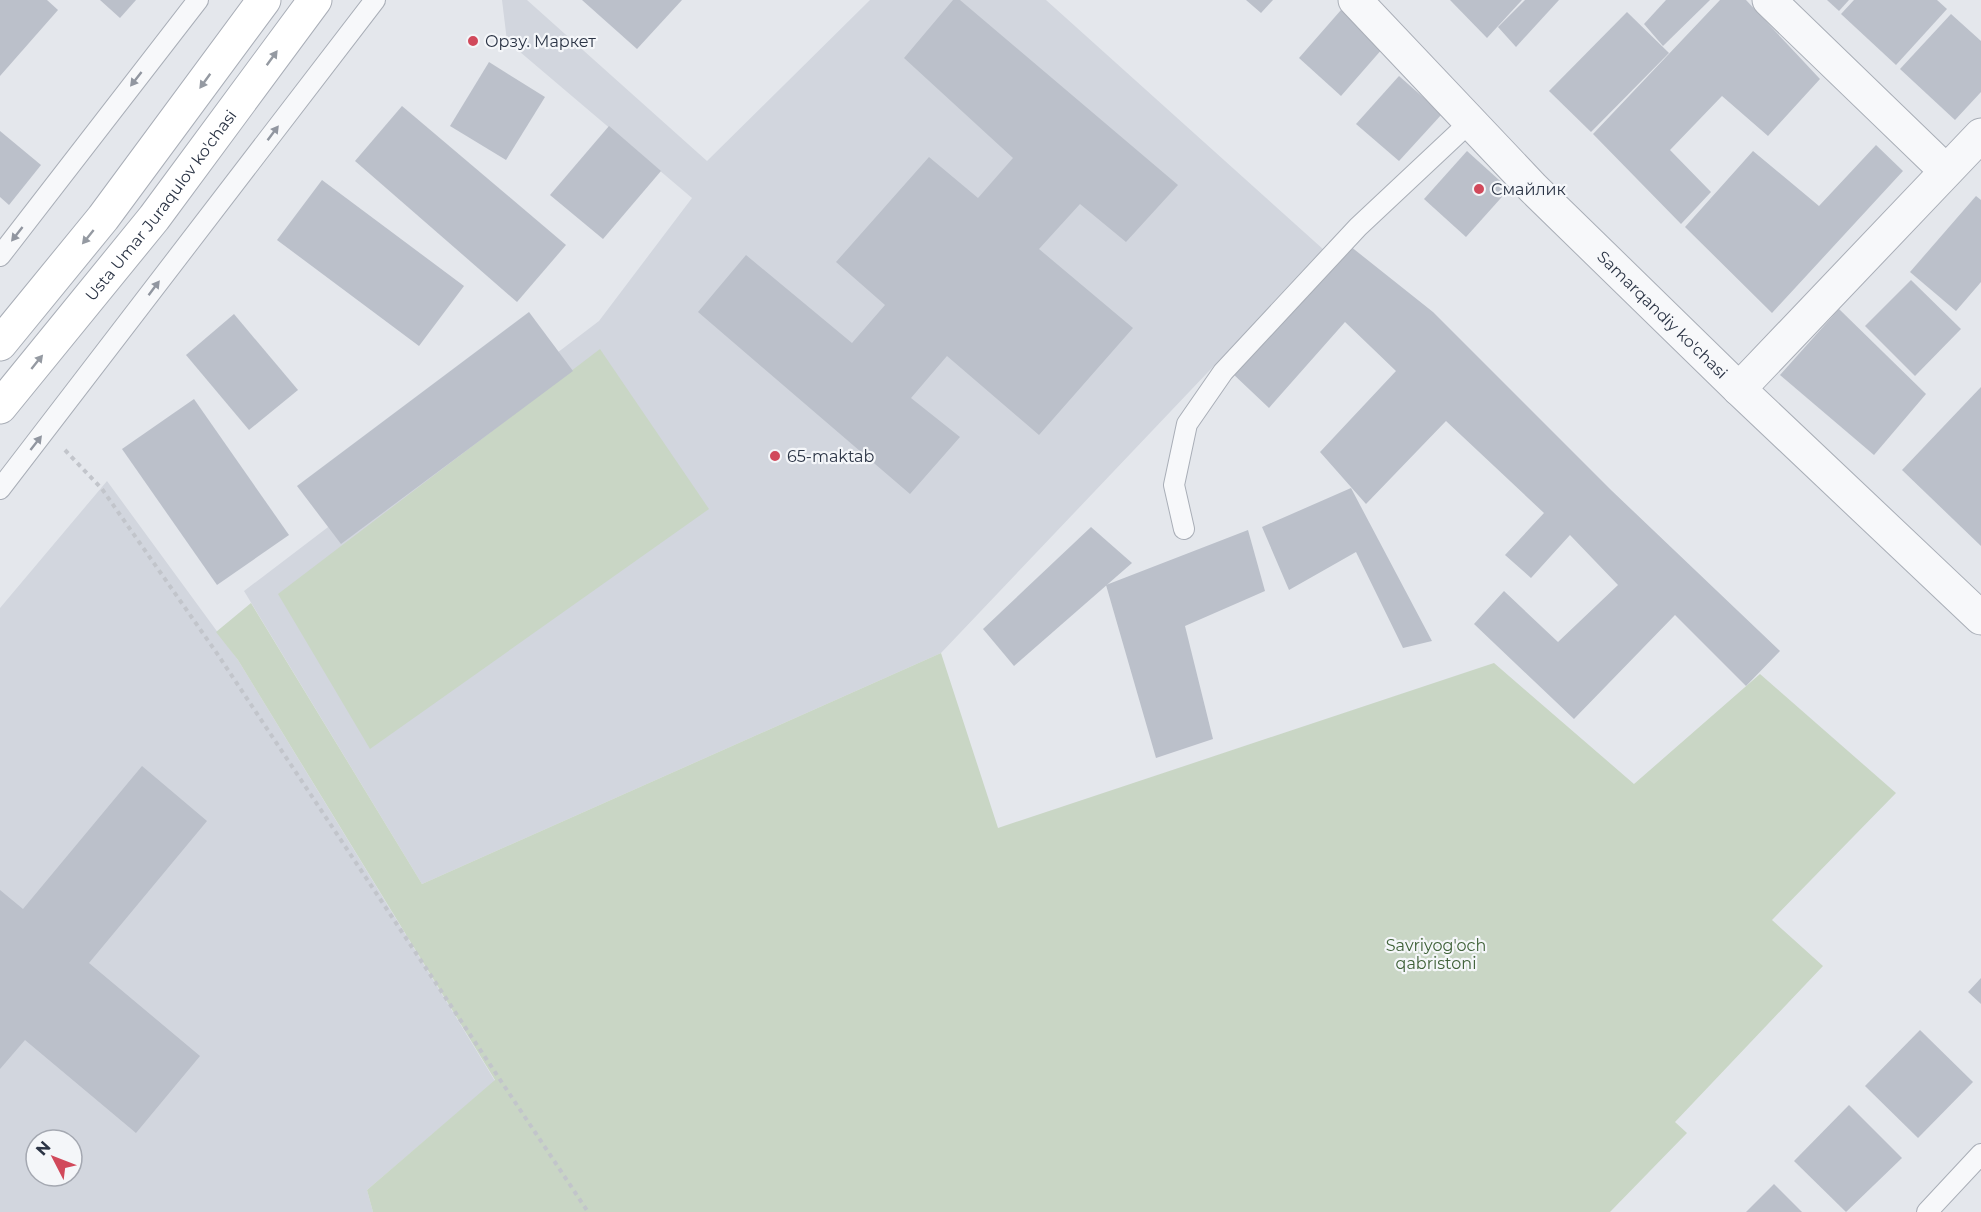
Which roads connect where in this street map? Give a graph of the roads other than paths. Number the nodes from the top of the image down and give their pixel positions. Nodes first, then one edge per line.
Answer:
1 (198, 0) edge
2 (264, 0) edge
3 (315, 0) edge
4 (375, 0) edge
5 (1355, 0) edge
6 (1769, 0) edge
7 (1470, 122) junction
8 (1981, 135) edge
9 (1946, 171) junction
10 (0, 256) edge
11 (0, 344) edge
12 (1739, 389) junction
13 (0, 407) edge
14 (0, 489) edge
15 (1184, 530) dead end
16 (1979, 612) edge
17 (1981, 1154) edge
18 (1927, 1212) edge

1 -> 10 lane
2 -> 11 main road
13 -> 3 main road, Usta Umar Juraqulov ko'chasi
14 -> 4 lane
5 - 7 street, Samarqandiy ko'chasi
6 - 9 street
7 - 12 street, Samarqandiy ko'chasi
7 - 15 lane
8 - 9 street
9 - 12 street
12 - 16 street, Samarqandiy ko'chasi
17 - 18 lane

